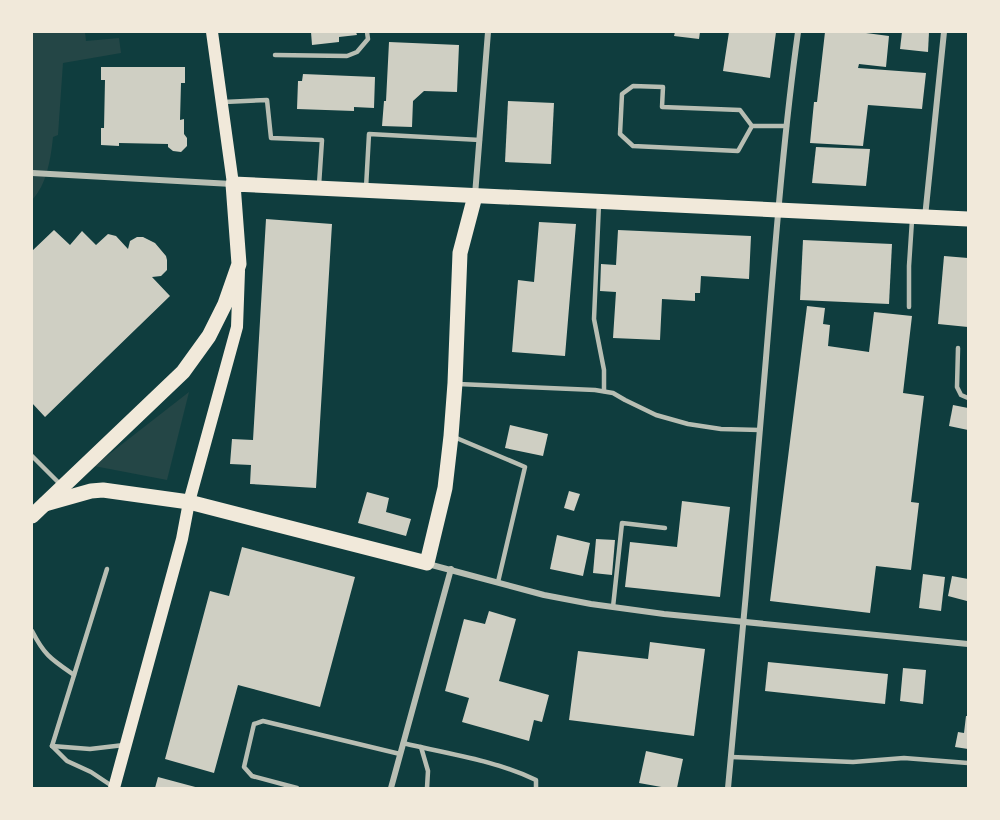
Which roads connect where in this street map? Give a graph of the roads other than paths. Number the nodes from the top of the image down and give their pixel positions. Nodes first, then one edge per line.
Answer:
1 (212, 32) edge
2 (367, 32) edge
3 (488, 32) edge
4 (798, 32) edge
5 (944, 32) edge
6 (275, 55) dead end
7 (221, 102) junction
8 (753, 126) junction
9 (787, 126) junction
10 (480, 140) junction
11 (32, 173) edge
12 (233, 184) junction
13 (319, 188) junction
14 (365, 190) junction
15 (475, 196) junction
16 (599, 201) junction
17 (779, 210) junction
18 (919, 217) junction
19 (969, 219) edge
20 (239, 264) junction
21 (909, 307) dead end
22 (958, 348) dead end
23 (455, 384) junction
24 (604, 391) junction
25 (969, 398) edge
26 (760, 430) junction
27 (451, 436) junction
28 (32, 456) edge
29 (62, 486) junction
30 (189, 502) junction
31 (37, 510) edge
32 (665, 528) dead end
33 (427, 563) junction
34 (107, 569) dead end
35 (451, 569) junction
36 (498, 582) junction
37 (613, 607) junction
38 (744, 621) junction
39 (32, 631) edge
40 (969, 644) edge
41 (74, 675) junction
42 (403, 743) junction
43 (126, 745) junction
44 (52, 746) junction
45 (421, 747) junction
46 (400, 754) junction
47 (731, 757) junction
48 (969, 763) edge
49 (117, 786) edge
50 (297, 789) edge
51 (391, 789) edge
52 (427, 789) edge
53 (536, 789) edge
54 (728, 789) edge

1 - 7 main road
2 - 6 lane
3 - 10 street
4 - 9 street
5 - 18 street
7 - 12 main road
7 - 13 lane
8 - 8 lane
8 - 9 lane
9 - 17 street
10 - 14 lane
10 - 15 street
11 - 12 street
12 - 13 main road
12 - 20 main road
13 - 14 main road
14 - 15 main road
15 - 16 main road
15 - 23 main road
16 - 17 main road
16 - 24 lane
17 - 18 main road
17 - 26 street
18 - 19 main road
18 - 21 lane
20 - 29 main road
20 - 30 main road
22 - 25 lane
23 - 24 lane
23 - 27 main road
24 - 26 lane
26 - 38 street
27 - 33 main road
27 - 36 lane
28 - 29 lane
29 - 31 main road
30 - 31 main road
30 - 33 main road
30 - 43 main road
32 - 37 lane
33 - 35 street
34 - 41 lane
35 - 36 street
35 - 42 street
36 - 37 street
37 - 38 street
38 - 40 street
38 - 47 street
39 - 41 lane
41 - 44 lane
42 - 45 lane
42 - 46 street
43 - 44 lane
43 - 49 main road
44 - 49 lane
45 - 52 lane
45 - 53 lane
46 - 50 lane
46 - 51 street
47 - 48 lane
47 - 54 street

